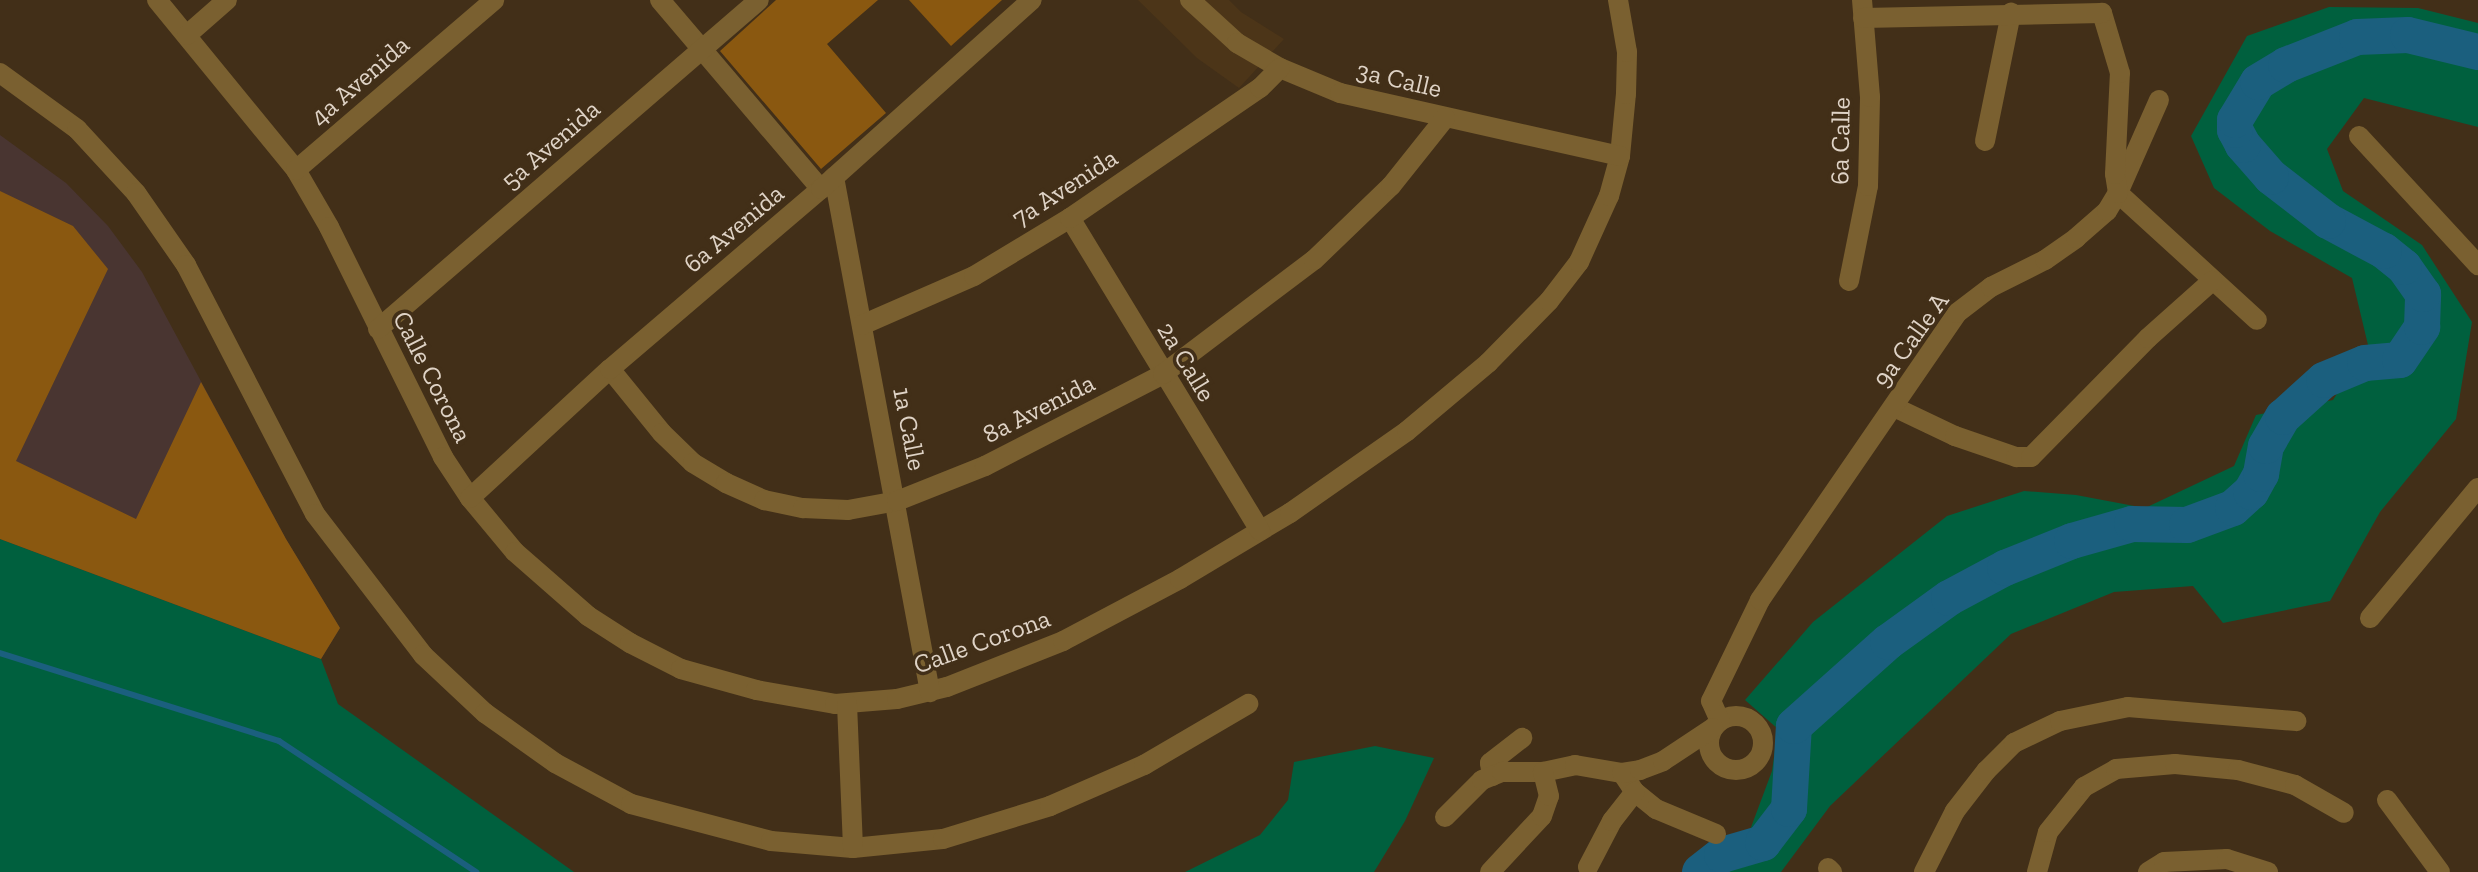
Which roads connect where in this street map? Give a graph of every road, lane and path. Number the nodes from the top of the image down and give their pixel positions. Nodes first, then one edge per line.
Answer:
1 (157, 0) edge
2 (227, 0) edge
3 (494, 0) edge
4 (660, 0) edge
5 (759, 0) edge
6 (1032, 0) edge
7 (1190, 0) edge
8 (1618, 0) edge
9 (1862, 9) edge
10 (2011, 13) junction
11 (187, 35) junction
12 (702, 49) junction
13 (1280, 68) junction
14 (0, 73) edge
15 (2159, 100) dead end
16 (1445, 118) junction
17 (2359, 136) dead end
18 (1985, 141) dead end
19 (1620, 156) junction
20 (296, 170) junction
21 (828, 183) junction
22 (2118, 193) junction
23 (1070, 218) junction
24 (2478, 265) edge
25 (1849, 281) dead end
26 (2212, 281) junction
27 (2257, 320) dead end
28 (862, 325) junction
29 (378, 329) junction
30 (610, 369) junction
31 (1163, 374) junction
32 (1894, 407) junction
33 (2478, 488) edge
34 (470, 498) junction
35 (897, 501) junction
36 (1260, 531) junction
37 (2370, 618) dead end
38 (930, 692) junction
39 (847, 704) junction
40 (1248, 704) dead end
41 (2296, 721) dead end
42 (1522, 738) dead end
43 (1543, 772) junction
44 (1622, 773) junction
45 (1492, 776) junction
46 (1635, 792) junction
47 (2387, 800) dead end
48 (2344, 813) dead end
49 (1445, 817) dead end
50 (1716, 834) dead end
51 (853, 848) junction
52 (1588, 867) dead end
53 (1490, 872) edge
54 (1924, 872) edge
55 (2037, 872) edge
56 (2148, 872) edge
57 (2268, 872) edge
58 (2440, 872) edge

1 - 11 street, Calle Corona
2 - 11 street
3 - 20 street, 4a Avenida
4 - 12 street, 1a Calle
5 - 12 street, 5a Avenida
6 - 21 street, 6a Avenida
7 - 13 street, 3a Calle
8 - 19 street, Calle Corona
9 - 10 street
9 - 25 street, 6a Calle
10 - 18 street
10 - 22 street
11 - 20 street, Calle Corona
12 - 21 street, 1a Calle
12 - 29 street, 5a Avenida
13 - 16 street, 3a Calle
13 - 23 street, 7a Avenida
14 - 51 street
15 - 22 street, 9a Calle A
16 - 19 street, 3a Calle
16 - 31 street, 8a Avenida
17 - 24 street
19 - 36 street, Calle Corona
20 - 29 street, Calle Corona
21 - 28 street, 1a Calle
21 - 30 street, 6a Avenida
22 - 26 street
22 - 32 street, 9a Calle A
23 - 28 street, 7a Avenida
23 - 31 street, 2a Calle
26 - 27 street
26 - 32 street
28 - 35 street, 1a Calle
29 - 34 street, Calle Corona
30 - 34 street, 6a Avenida
30 - 35 street, 8a Avenida
31 - 35 street, 8a Avenida
31 - 36 street, 2a Calle
32 - 44 street, 9a Calle A
33 - 37 street
34 - 39 street, Calle Corona
35 - 38 street, 1a Calle
36 - 38 street, Calle Corona
38 - 39 street, Calle Corona
39 - 51 street
40 - 51 street
41 - 54 street
42 - 45 street
43 - 44 street
43 - 45 street
43 - 53 street
44 - 46 street
45 - 49 street
46 - 50 street
46 - 52 street
47 - 58 street
48 - 55 street
56 - 57 street

